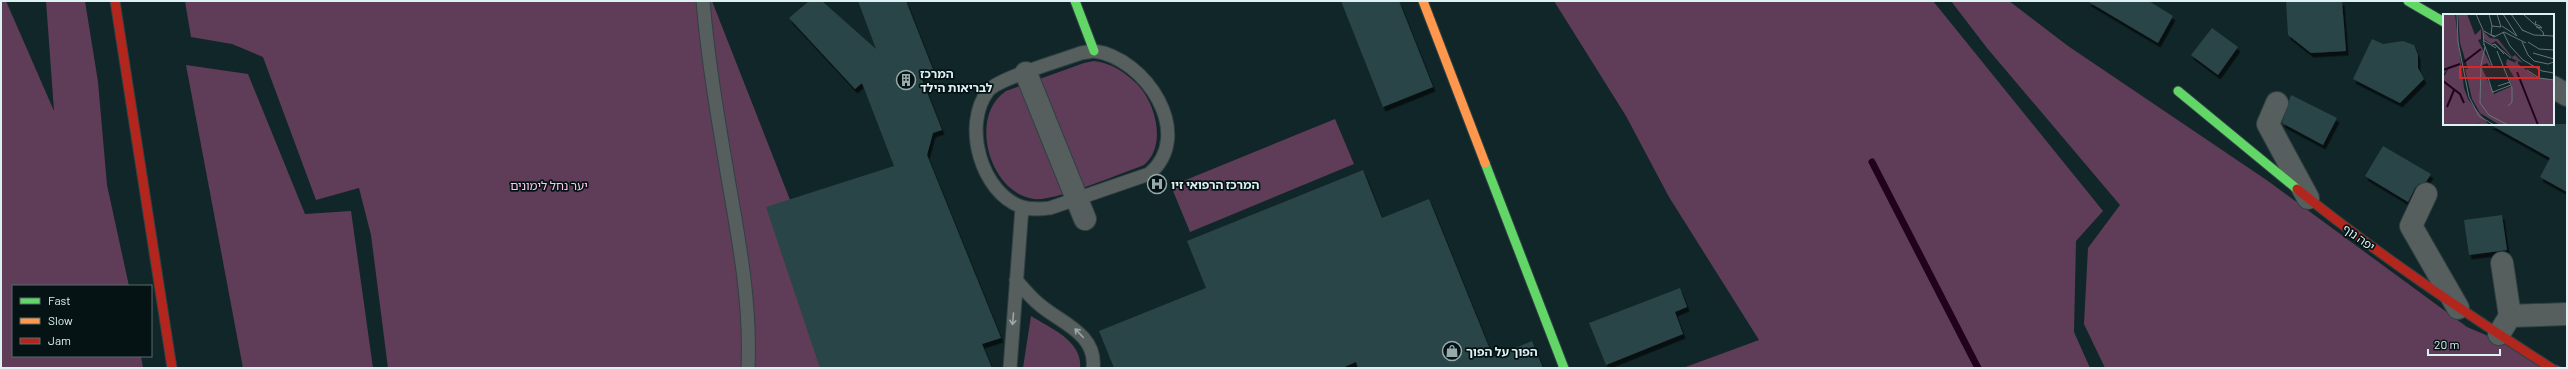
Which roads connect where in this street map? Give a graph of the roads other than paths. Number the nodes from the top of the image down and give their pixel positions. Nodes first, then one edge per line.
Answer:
1 (115, 1) edge
2 (703, 1) edge
3 (1075, 1) edge
4 (1423, 1) edge
5 (2408, 1) edge
6 (2443, 21) edge
7 (1094, 51) junction
8 (1026, 73) junction
9 (2554, 88) edge
10 (2178, 91) dead end
11 (2567, 95) edge
12 (2277, 103) dead end
13 (2426, 194) dead end
14 (2308, 198) junction
15 (1077, 199) junction
16 (1022, 207) junction
17 (1085, 219) dead end
18 (2502, 263) dead end
19 (1016, 280) junction
20 (2458, 308) junction
21 (2567, 314) edge
22 (2510, 316) junction
23 (2499, 334) junction
24 (172, 368) edge
25 (748, 368) edge
26 (1010, 368) edge
27 (1093, 368) edge
28 (1564, 368) edge
29 (2551, 368) edge

1 - 24 main road
2 - 25 lane
3 - 7 main road
4 - 28 main road
5 - 6 main road
7 - 8 lane
7 - 15 lane
8 - 15 street
8 - 16 lane
9 - 11 street
10 - 14 main road, יפה נוף
12 - 14 street
13 - 20 street
14 - 20 main road, יפה נוף
15 - 16 lane
15 - 17 street
16 - 19 lane
18 - 22 street
19 -> 26 lane
27 -> 19 lane
20 - 23 main road, יפה נוף
21 - 22 street
22 - 23 street
23 - 29 main road, יפה נוף

